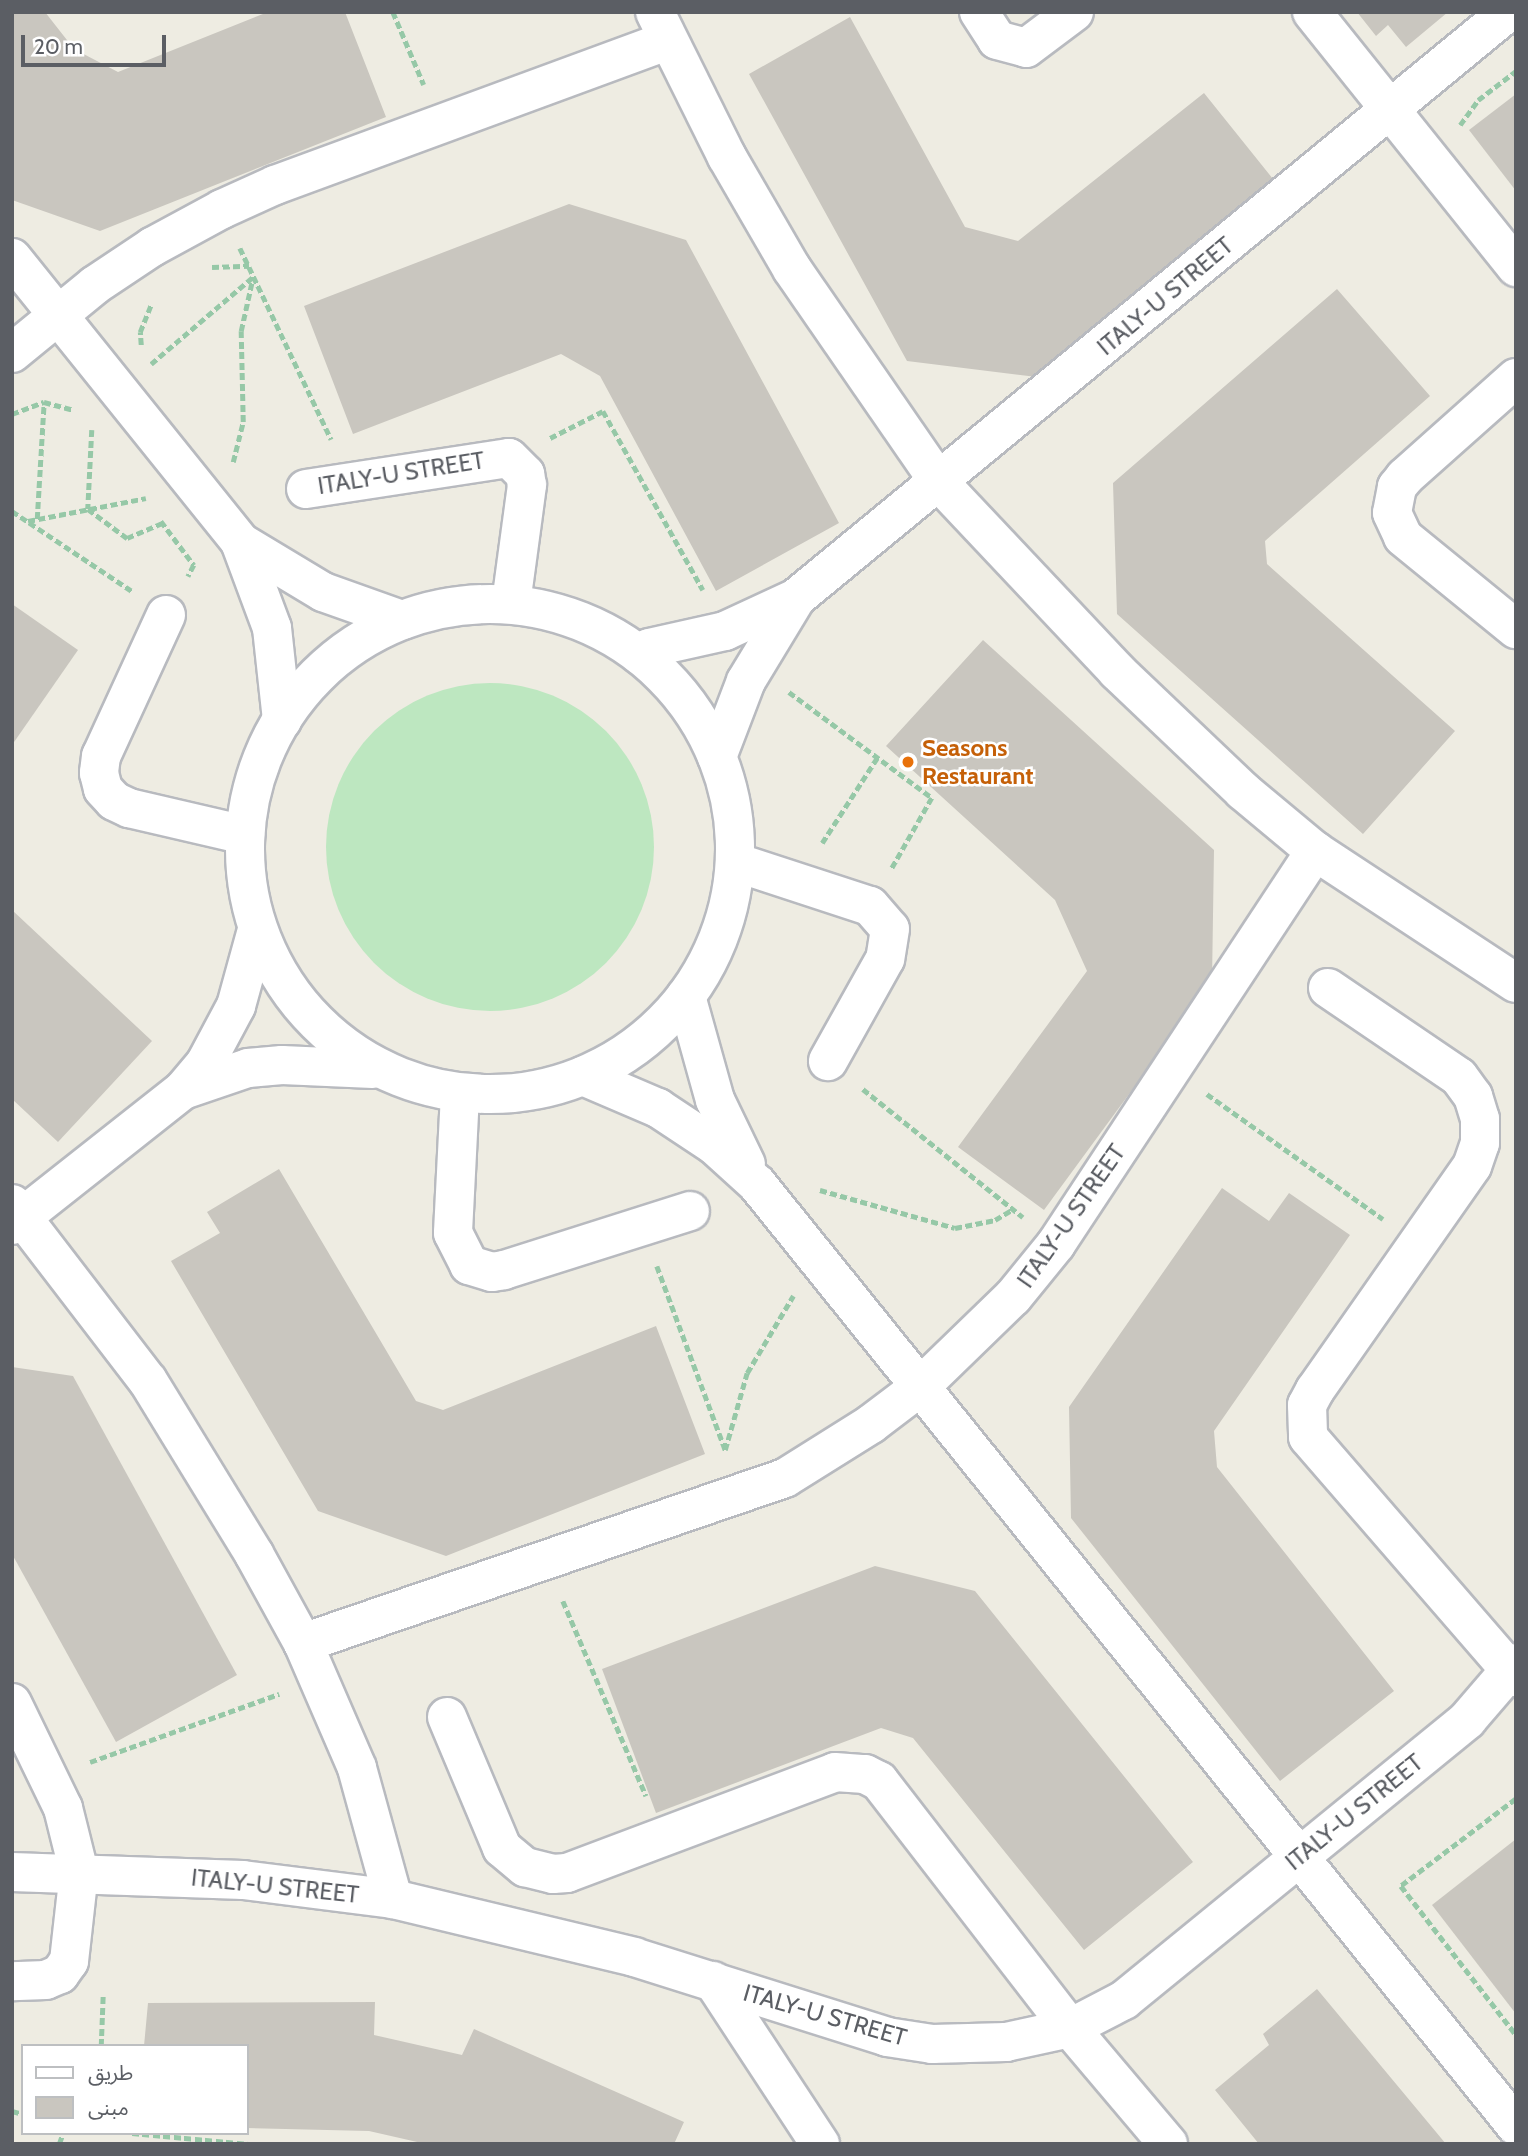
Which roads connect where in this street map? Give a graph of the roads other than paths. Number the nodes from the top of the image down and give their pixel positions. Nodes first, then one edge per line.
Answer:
1 (979, 12) edge
2 (1074, 12) edge
3 (1312, 12) edge
4 (1508, 12) edge
5 (661, 27) edge
6 (1390, 110) junction
7 (12, 258) edge
8 (1516, 267) edge
9 (57, 314) junction
10 (12, 353) edge
11 (1516, 377) edge
12 (939, 482) junction
13 (306, 489) dead end
14 (240, 542) junction
15 (796, 598) junction
16 (511, 604) junction
17 (166, 615) road end
18 (402, 620) junction
19 (1516, 629) edge
20 (640, 655) junction
21 (282, 720) junction
22 (718, 757) junction
23 (245, 835) junction
24 (1315, 850) junction
25 (734, 862) junction
26 (257, 930) junction
27 (1516, 983) edge
28 (1328, 988) dead end
29 (687, 996) junction
30 (828, 1061) road end
31 (379, 1070) junction
32 (583, 1076) junction
33 (183, 1090) junction
34 (460, 1094) junction
35 (757, 1184) junction
36 (690, 1211) dead end
37 (16, 1215) edge
38 (920, 1387) junction
39 (303, 1643) junction
40 (1514, 1670) edge
41 (12, 1703) edge
42 (447, 1717) dead end
43 (1300, 1856) junction
44 (12, 1872) edge
45 (79, 1872) junction
46 (393, 1899) junction
47 (12, 1981) edge
48 (713, 1981) junction
49 (1070, 2028) junction
50 (1516, 2126) edge
51 (820, 2144) edge
52 (1168, 2144) edge

1 - 2 street
3 - 6 street
4 - 6 street, ITALY-U STREET
5 - 9 street
5 - 12 street
6 - 8 street
6 - 12 street, ITALY-U STREET
7 - 9 street
9 - 10 street
9 - 14 street
11 - 19 street
12 - 15 street, ITALY-U STREET
12 - 24 street
13 - 16 street, ITALY-U STREET
14 - 18 street
14 - 21 street
15 - 20 street, ITALY-U STREET
15 - 22 street, ITALY-U STREET
16 - 18 street
16 - 20 street
17 - 23 street
18 - 21 street
20 - 22 street
21 - 23 street
22 - 25 street
23 - 26 street
24 - 27 street
24 - 38 street, ITALY-U STREET
25 - 29 street
25 - 30 street
26 - 31 street
26 - 33 street
28 - 40 street
29 - 32 street
29 - 35 street
31 - 33 street
31 - 34 street
32 - 34 street
32 - 35 street
33 - 37 street
34 - 36 street
35 - 38 street
37 - 39 street
38 - 39 street, ITALY-U STREET
38 - 43 street
39 - 46 street
40 - 43 street, ITALY-U STREET
41 - 45 street
42 - 49 street
43 - 49 street, ITALY-U STREET
43 - 50 street
44 - 45 street, ITALY-U STREET
45 - 46 street, ITALY-U STREET
45 - 47 street
46 - 48 street, ITALY-U STREET
48 - 49 street, ITALY-U STREET
48 - 51 street
49 - 52 street

